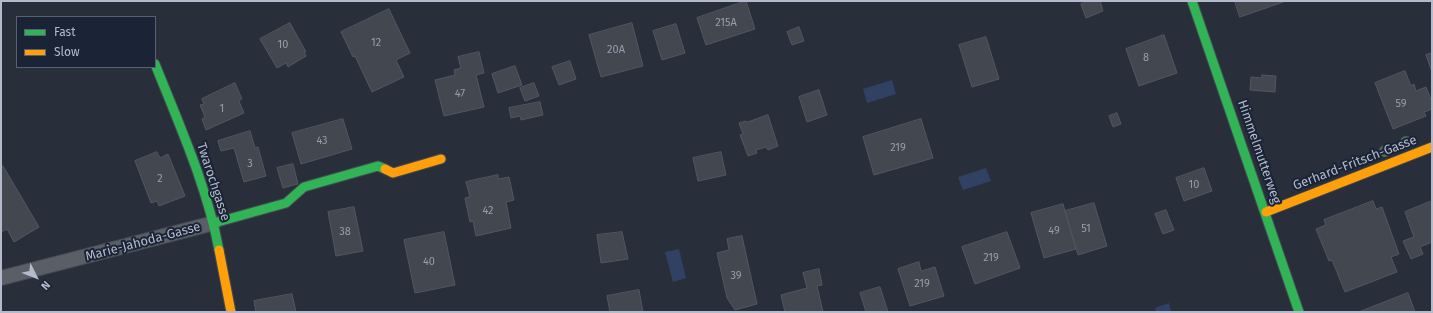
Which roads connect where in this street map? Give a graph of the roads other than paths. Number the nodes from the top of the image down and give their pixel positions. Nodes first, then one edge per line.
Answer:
1 (1192, 1) edge
2 (156, 66) edge
3 (1432, 147) edge
4 (441, 159) dead end
5 (1266, 212) junction
6 (214, 223) junction
7 (1, 278) edge
8 (231, 312) edge
9 (1299, 312) edge

1 - 5 street, Himmelmutterweg
2 - 6 street, Twarochgasse
3 - 5 street, Gerhard-Fritsch-Gasse
4 - 6 street, Marie-Jahoda-Gasse
5 - 9 street, Himmelmutterweg
6 - 7 lane, Marie-Jahoda-Gasse
6 - 8 street, Twarochgasse

